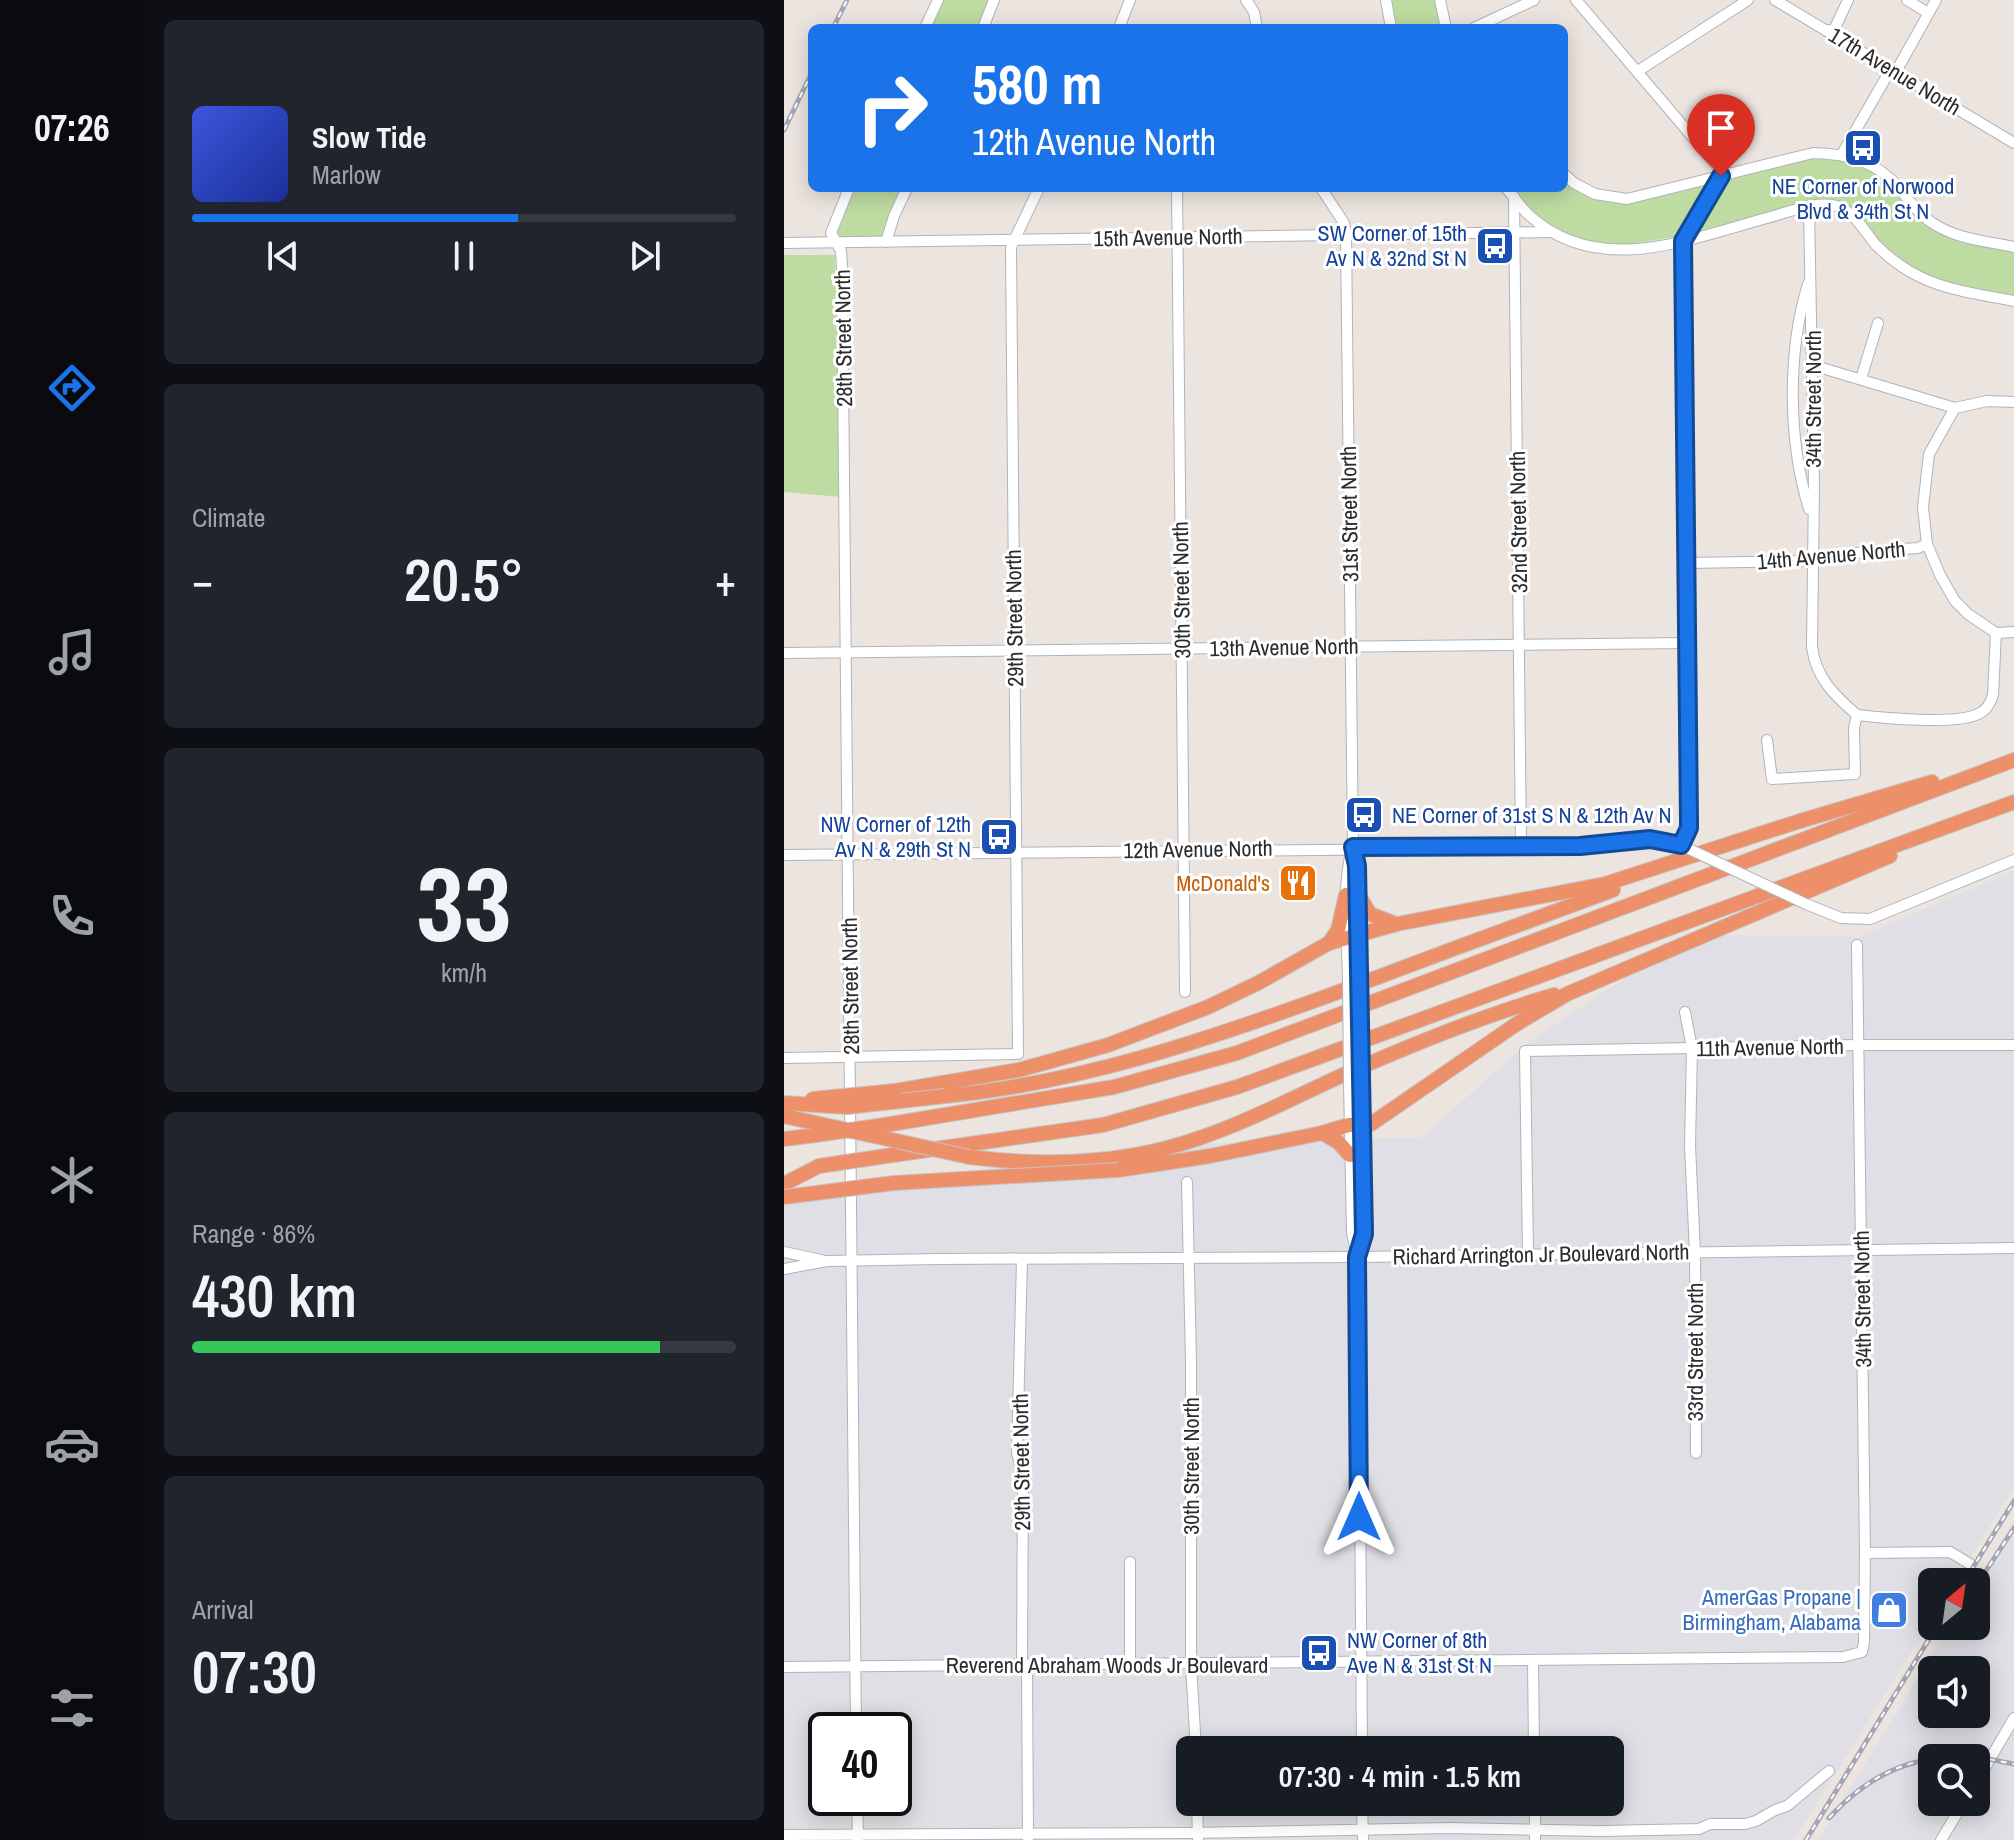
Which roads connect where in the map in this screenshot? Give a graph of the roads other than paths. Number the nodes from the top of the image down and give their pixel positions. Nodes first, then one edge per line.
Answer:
1 (938, 0) edge
2 (994, 0) edge
3 (1130, 0) edge
4 (1246, 0) edge
5 (1386, 0) edge
6 (1440, 0) edge
7 (1534, 0) edge
8 (1576, 0) edge
9 (1748, 0) edge
10 (1775, 0) edge
11 (1848, 0) edge
12 (1907, 0) edge
13 (1936, 0) edge
14 (1928, 13) junction
15 (927, 24) edge
16 (985, 24) edge
17 (1121, 24) edge
18 (1256, 24) edge
19 (1390, 24) edge
20 (1445, 24) edge
21 (1483, 24) edge
22 (1826, 30) junction
23 (1638, 71) junction
24 (1893, 71) junction
25 (2014, 143) edge
26 (1842, 154) junction
27 (1721, 176) junction
28 (1568, 178) edge
29 (847, 192) edge
30 (905, 192) edge
31 (1037, 192) edge
32 (1177, 192) edge
33 (1324, 192) edge
34 (1512, 192) edge
35 (1809, 207) junction
36 (1514, 232) junction
37 (1552, 232) junction
38 (1346, 235) junction
39 (1178, 237) junction
40 (1013, 240) junction
41 (1683, 241) junction
42 (886, 242) junction
43 (784, 243) edge
44 (836, 243) junction
45 (2014, 247) edge
46 (1810, 279) junction
47 (2014, 301) edge
48 (1878, 323) dead end
49 (1812, 365) junction
50 (1861, 379) junction
51 (2013, 398) edge
52 (1955, 408) junction
53 (1811, 519) junction
54 (1927, 544) junction
55 (1811, 561) junction
56 (1686, 563) junction
57 (2014, 632) edge
58 (1996, 633) junction
59 (1687, 643) junction
60 (1519, 645) junction
61 (1351, 647) junction
62 (1182, 649) junction
63 (1015, 650) junction
64 (846, 652) junction
65 (784, 653) edge
66 (1857, 715) junction
67 (1767, 740) dead end
68 (2014, 760) edge
69 (1995, 767) junction
70 (2007, 804) edge
71 (1786, 825) junction
72 (1353, 847) junction
73 (1685, 847) junction
74 (1521, 848) junction
75 (1184, 850) junction
76 (1017, 852) junction
77 (849, 854) junction
78 (784, 855) edge
79 (2014, 860) edge
80 (1352, 895) junction
81 (1397, 924) junction
82 (1353, 936) junction
83 (1329, 943) junction
84 (1857, 945) dead end
85 (1589, 985) junction
86 (1185, 992) dead end
87 (1685, 1012) dead end
88 (1858, 1045) junction
89 (2014, 1045) edge
90 (1692, 1048) junction
91 (851, 1057) junction
92 (784, 1058) edge
93 (784, 1102) edge
94 (784, 1116) edge
95 (1356, 1125) junction
96 (1322, 1133) junction
97 (786, 1137) edge
98 (1350, 1155) junction
99 (819, 1166) junction
100 (784, 1171) edge
101 (1187, 1182) dead end
102 (784, 1184) edge
103 (784, 1197) edge
104 (2014, 1248) edge
105 (1861, 1250) junction
106 (784, 1252) edge
107 (1695, 1252) junction
108 (1528, 1254) junction
109 (1188, 1256) junction
110 (1357, 1257) junction
111 (1022, 1259) junction
112 (827, 1261) junction
113 (853, 1261) junction
114 (784, 1269) edge
115 (1696, 1453) dead end
116 (1865, 1553) junction
117 (1130, 1562) dead end
118 (1970, 1564) dead end
119 (1862, 1652) joint
120 (1533, 1660) junction
121 (1361, 1662) junction
122 (1191, 1664) junction
123 (1024, 1665) junction
124 (1130, 1665) junction
125 (784, 1667) edge
126 (856, 1667) junction
127 (856, 1712) edge
128 (2014, 1718) edge
129 (1195, 1736) edge
130 (1362, 1736) edge
131 (1534, 1736) edge
132 (1990, 1759) edge
133 (1829, 1771) dead end
134 (857, 1816) edge
135 (1197, 1816) edge
136 (1956, 1816) edge
137 (1699, 1834) edge
138 (784, 1835) edge
139 (1362, 1835) edge
140 (1535, 1835) edge
141 (1198, 1836) edge
142 (858, 1837) edge
143 (1028, 1837) edge
144 (1941, 1840) edge

1 - 15 street
2 - 16 street
3 - 17 street
4 - 18 street
5 - 19 street
6 - 20 street
7 - 21 street
8 - 23 street
9 - 23 street
10 - 22 street, 17th Avenue North
11 - 22 street
12 - 14 street
13 - 14 street
14 - 24 street
22 - 24 street, 17th Avenue North
23 - 27 street
24 - 25 street, 17th Avenue North
24 - 26 street
26 - 27 street
26 - 45 street
27 - 28 street
27 - 41 street
29 - 44 street, 28th Street North
30 - 42 street
31 - 40 street, 29th Street North
32 - 39 street, 30th Street North
33 - 38 street, 31st Street North
34 - 36 street, 32nd Street North
34 - 37 street
35 - 41 street
35 - 46 street, 34th Street North
35 - 47 street
36 - 37 street, 15th Avenue North
36 - 38 street, 15th Avenue North
36 - 60 street, 32nd Street North
37 - 41 street
38 - 39 street, 15th Avenue North
38 - 61 street, 31st Street North
39 - 40 street, 15th Avenue North
39 - 62 street, 30th Street North
40 - 42 street, 15th Avenue North
40 - 63 street, 29th Street North
41 - 56 street
42 - 44 street, 15th Avenue North
43 - 44 street, 15th Avenue North
44 - 64 street, 28th Street North
46 - 49 street, 34th Street North
46 - 53 street, 34th Street North
48 - 50 street
49 - 50 street
49 - 53 street, 34th Street North
50 - 52 street
51 - 52 street
52 - 54 street
53 - 55 street, 34th Street North
54 - 55 street, 14th Avenue North
54 - 58 street
55 - 56 street, 14th Avenue North
55 - 66 street, 34th Street North
56 - 59 street
57 - 58 street
58 - 66 street
59 - 60 street, 13th Avenue North
59 - 73 street
60 - 61 street, 13th Avenue North
60 - 74 street, 32nd Street North
61 - 62 street, 13th Avenue North
61 - 72 street, 31st Street North
62 - 63 street, 13th Avenue North
62 - 75 street, 30th Street North
63 - 64 street, 13th Avenue North
63 - 76 street, 29th Street North
64 - 65 street, 13th Avenue North
64 - 77 street, 28th Street North
66 - 67 street
68 - 69 highway
69 - 71 highway
69 - 97 highway, bridge
70 - 85 highway
70 - 99 highway, bridge
71 - 81 highway
71 - 93 highway, bridge
72 - 74 street, 12th Avenue North
72 - 75 street, 12th Avenue North
72 - 80 street, 31st Street North
73 - 74 street, 12th Avenue North
73 - 79 street, 12th Avenue North, bridge
75 - 76 street, 12th Avenue North
75 - 86 street, 30th Street North
76 - 77 street, 12th Avenue North
76 - 91 street, 29th Street North
77 - 78 street, 12th Avenue North
77 - 91 street, 28th Street North
80 - 81 highway
80 - 82 street, 31st Street North
80 - 83 highway
81 - 82 highway
82 - 83 highway
82 - 95 street, 31st Street North, bridge
82 - 95 street, 31st Street North, bridge
83 - 93 highway, bridge
84 - 88 street, 34th Street North
85 - 94 highway, bridge
85 - 95 highway
87 - 90 street, 33rd Street North
88 - 89 street, 11th Avenue North
88 - 90 street, 11th Avenue North
88 - 105 street, 34th Street North
90 - 107 street, 33rd Street North
90 - 108 street, 11th Avenue North
91 - 92 street
91 - 113 street, 28th Street North
95 - 96 highway
95 - 98 street, 31st Street North
95 - 110 street, 31st Street North
96 - 98 highway
96 - 103 highway, bridge
98 - 110 street, 31st Street North
99 - 100 highway
99 - 102 highway
101 - 109 street, 30th Street North
104 - 105 street, Richard Arrington Jr Boulevard North
105 - 107 street, Richard Arrington Jr Boulevard North
105 - 116 street, 34th Street North
106 - 112 street, Richard Arrington Jr Boulevard North
107 - 108 street, Richard Arrington Jr Boulevard North
107 - 115 street, 33rd Street North
108 - 110 street, Richard Arrington Jr Boulevard North
109 - 110 street, Richard Arrington Jr Boulevard North
109 - 111 street, Richard Arrington Jr Boulevard North
109 - 122 street, 30th Street North
110 - 121 street, 31st Street North
111 - 113 street, Richard Arrington Jr Boulevard North
111 - 123 street, 29th Street North
112 - 113 street, Richard Arrington Jr Boulevard North
112 - 114 street, Richard Arrington Jr Boulevard North
113 - 126 street, 28th Street North
116 - 118 street
116 - 119 street, 34th Street North
117 - 124 street
119 - 120 street, Reverend Abraham Woods Jr Boulevard
120 - 121 street, Reverend Abraham Woods Jr Boulevard
120 - 131 street
121 - 122 street, Reverend Abraham Woods Jr Boulevard
121 - 130 street, 31st Street North
122 - 124 street, Reverend Abraham Woods Jr Boulevard
122 - 129 street, 30th Street North
123 - 124 street, Reverend Abraham Woods Jr Boulevard
123 - 126 street, Reverend Abraham Woods Jr Boulevard
123 - 143 street, 29th Street North
125 - 126 street, Reverend Abraham Woods Jr Boulevard
126 - 127 street, 28th Street North
128 - 132 street
133 - 137 street
134 - 142 street
135 - 141 street
136 - 144 street
137 - 140 street
138 - 142 street
139 - 140 street
139 - 141 street
141 - 143 street
142 - 143 street

